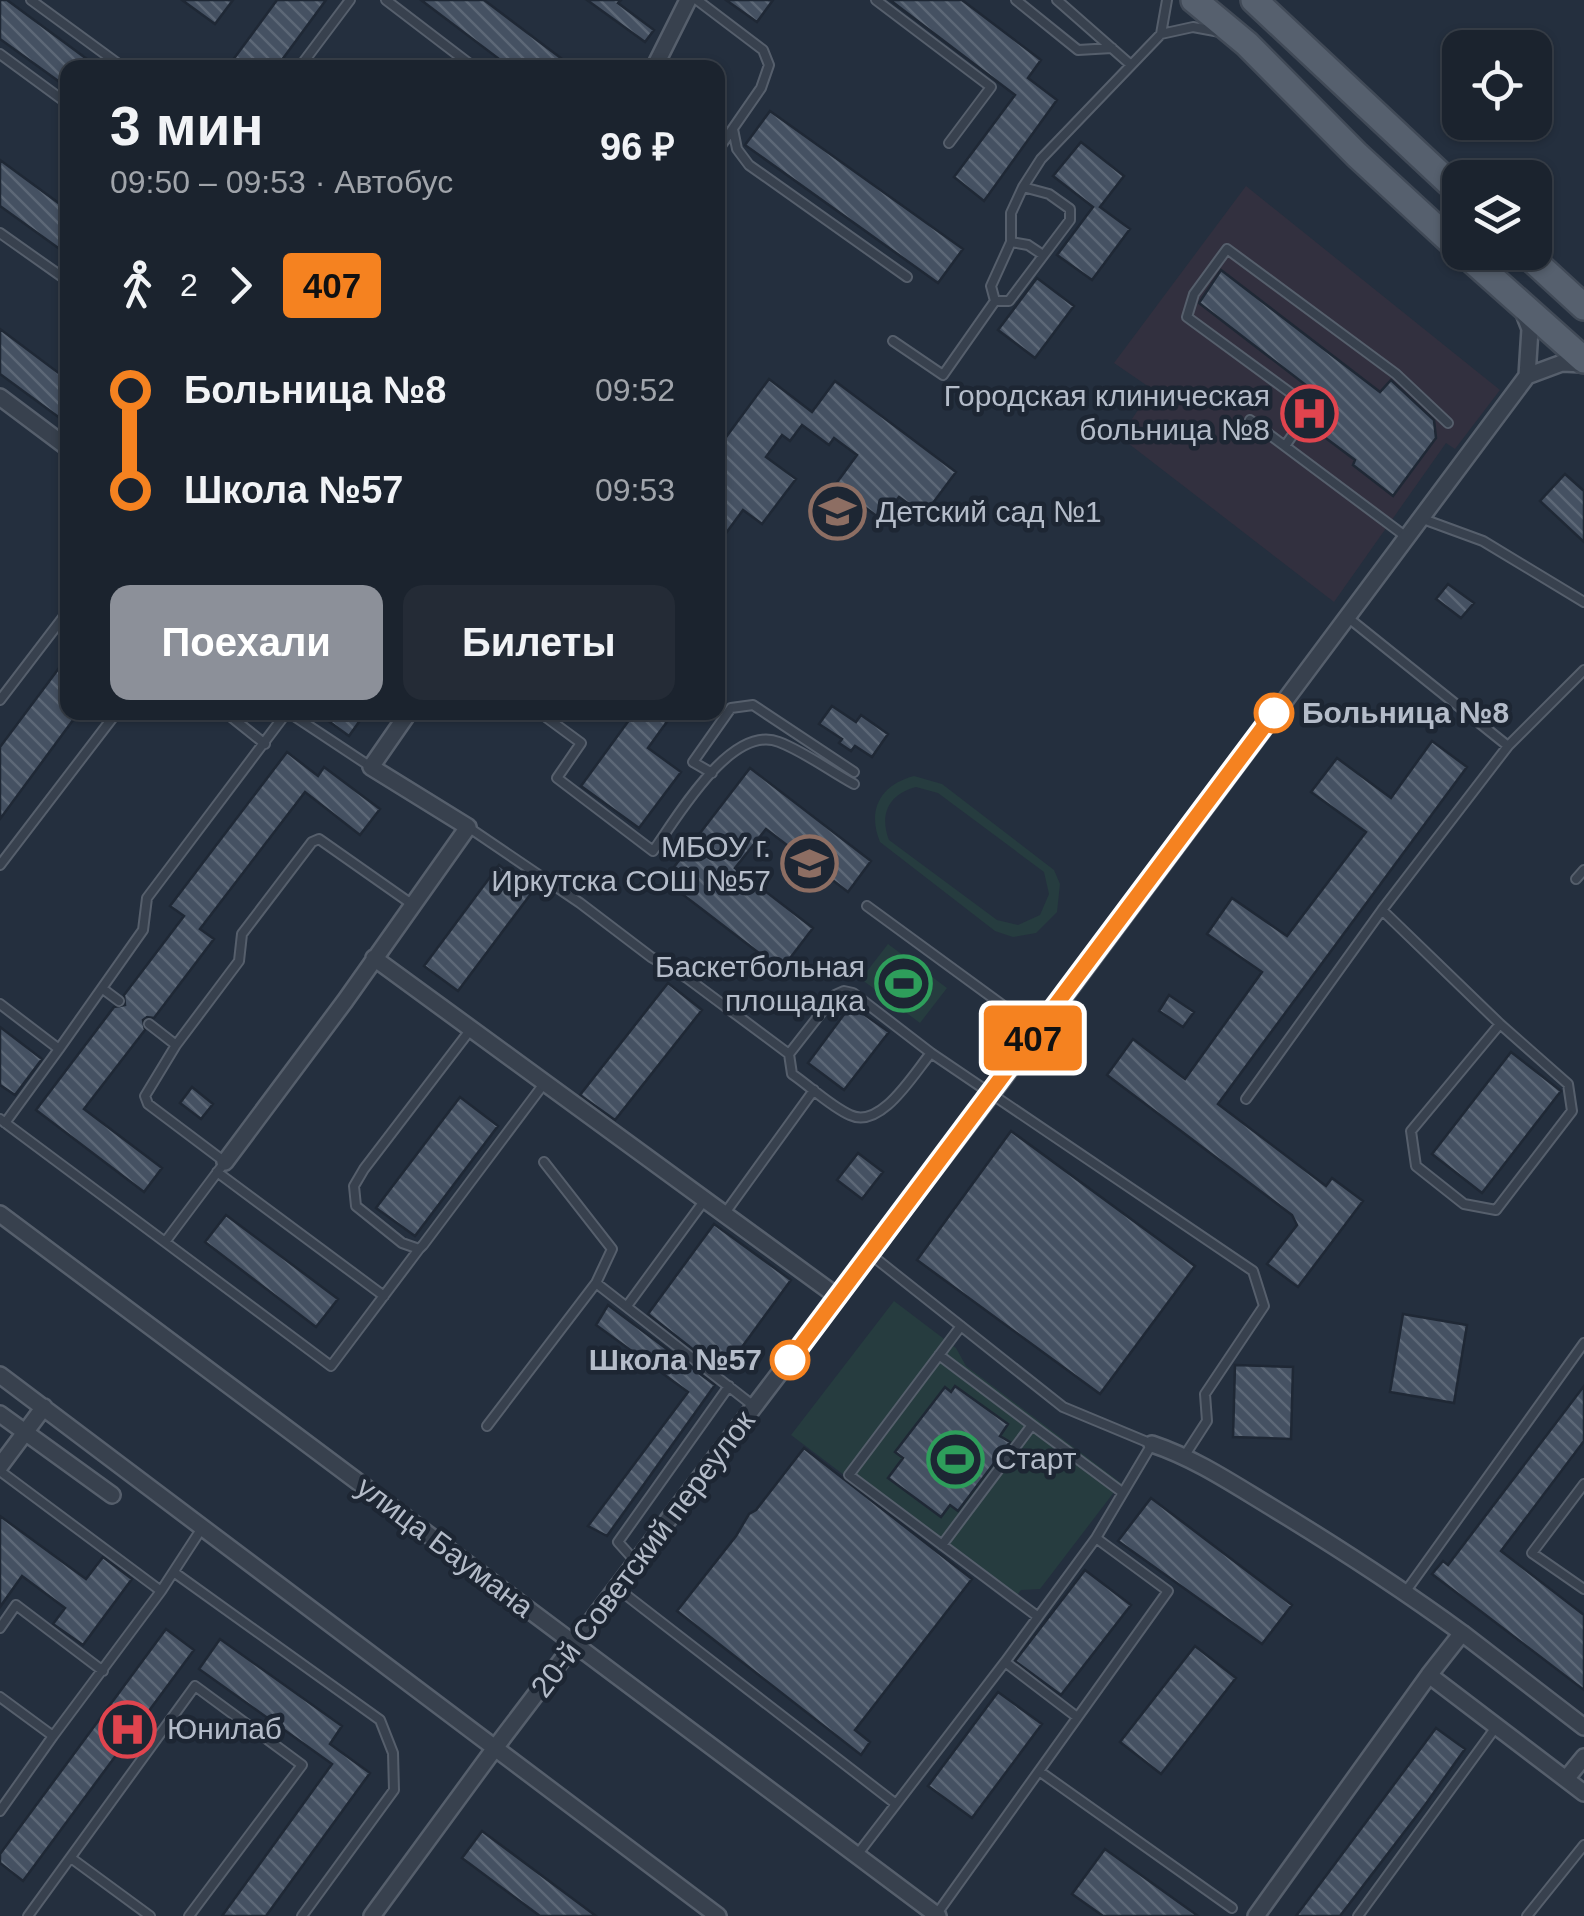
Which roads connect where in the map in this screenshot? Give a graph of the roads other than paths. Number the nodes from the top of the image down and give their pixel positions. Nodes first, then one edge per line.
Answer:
1 (31, 0) edge
2 (350, 0) edge
3 (386, 0) edge
4 (688, 0) edge
5 (697, 0) edge
6 (876, 0) edge
7 (1016, 0) edge
8 (1057, 0) edge
9 (1168, 0) edge
10 (1194, 0) edge
11 (1254, 0) edge
12 (1160, 34) junction
13 (1246, 44) junction
14 (1112, 48) junction
15 (0, 54) edge
16 (463, 58) joint
17 (113, 60) edge
18 (304, 60) edge
19 (465, 60) edge
20 (658, 60) edge
21 (1131, 65) junction
22 (60, 98) edge
23 (733, 129) junction
24 (725, 140) edge
25 (949, 144) dead end
26 (1442, 177) edge
27 (1023, 187) junction
28 (0, 233) edge
29 (1442, 233) edge
30 (1011, 242) junction
31 (1043, 255) junction
32 (1482, 270) edge
33 (1544, 270) edge
34 (60, 275) edge
35 (907, 277) dead end
36 (995, 301) junction
37 (1521, 306) junction
38 (1584, 307) edge
39 (894, 341) dead end
40 (1584, 362) edge
41 (1527, 376) junction
42 (0, 397) edge
43 (1250, 420) dead end
44 (1448, 422) dead end
45 (60, 442) edge
46 (1286, 446) junction
47 (1419, 517) junction
48 (1405, 536) junction
49 (1584, 602) edge
50 (1346, 616) junction
51 (60, 621) edge
52 (1584, 670) edge
53 (0, 700) edge
54 (725, 715) edge
55 (111, 720) edge
56 (235, 720) edge
57 (282, 720) edge
58 (300, 720) edge
59 (403, 720) edge
60 (550, 720) edge
61 (722, 720) edge
62 (265, 744) junction
63 (1508, 746) junction
64 (371, 767) junction
65 (854, 772) dead end
66 (712, 773) junction
67 (854, 784) dead end
68 (468, 827) junction
69 (0, 865) edge
70 (1584, 870) edge
71 (1576, 879) dead end
72 (413, 905) junction
73 (868, 906) dead end
74 (1382, 910) junction
75 (374, 958) junction
76 (104, 989) junction
77 (119, 1001) dead end
78 (0, 1004) edge
79 (149, 1024) dead end
80 (1500, 1024) junction
81 (471, 1029) junction
82 (1038, 1031) junction
83 (176, 1044) junction
84 (59, 1048) junction
85 (931, 1052) junction
86 (790, 1054) junction
87 (546, 1081) junction
88 (814, 1090) junction
89 (992, 1093) junction
90 (1246, 1098) dead end
91 (2, 1121) edge
92 (544, 1162) dead end
93 (221, 1167) junction
94 (706, 1199) junction
95 (724, 1213) junction
96 (0, 1214) edge
97 (165, 1242) junction
98 (420, 1248) junction
99 (870, 1254) junction
100 (596, 1283) junction
101 (384, 1296) junction
102 (838, 1297) junction
103 (627, 1306) junction
104 (961, 1326) junction
105 (1584, 1343) edge
106 (939, 1355) junction
107 (0, 1375) edge
108 (729, 1386) junction
109 (44, 1407) junction
110 (755, 1407) junction
111 (0, 1414) edge
112 (1032, 1425) junction
113 (487, 1426) dead end
114 (26, 1432) junction
115 (1152, 1444) junction
116 (1185, 1455) junction
117 (0, 1469) edge
118 (1584, 1484) edge
119 (1122, 1492) junction
120 (112, 1496) dead end
121 (204, 1526) junction
122 (1096, 1538) junction
123 (942, 1544) junction
124 (636, 1562) junction
125 (175, 1573) junction
126 (617, 1588) junction
127 (1584, 1589) edge
128 (161, 1591) junction
129 (1406, 1592) junction
130 (1037, 1616) junction
131 (0, 1628) edge
132 (1462, 1633) junction
133 (574, 1644) junction
134 (1005, 1662) junction
135 (103, 1671) junction
136 (1428, 1676) junction
137 (0, 1697) edge
138 (1077, 1717) junction
139 (1584, 1727) edge
140 (1496, 1728) junction
141 (54, 1736) junction
142 (495, 1748) junction
143 (1584, 1757) edge
144 (1039, 1771) junction
145 (1566, 1779) junction
146 (1584, 1793) edge
147 (896, 1804) junction
148 (0, 1812) edge
149 (1584, 1845) edge
150 (857, 1856) junction
151 (71, 1858) junction
152 (1232, 1908) dead end
153 (937, 1915) edge
154 (28, 1916) edge
155 (150, 1916) edge
156 (189, 1916) edge
157 (302, 1916) edge
158 (372, 1916) edge
159 (718, 1916) edge
160 (1256, 1916) edge
161 (1358, 1916) edge
162 (1527, 1916) edge

1 - 17 lane
2 - 18 lane
3 - 16 lane
4 - 20 street
5 - 23 lane
6 - 25 lane
7 - 14 lane
8 - 14 lane
9 - 12 lane
10 - 13 main road
11 - 26 main road
12 - 13 lane
12 - 21 lane
13 - 29 main road
14 - 21 lane
15 - 22 lane
16 - 19 lane
21 - 27 lane
23 - 24 lane
23 - 35 lane
27 - 30 lane
27 - 31 lane
28 - 34 lane
30 - 31 lane
30 - 36 lane
31 - 36 lane
32 - 37 main road
33 - 38 main road
36 - 39 lane
37 - 40 main road
37 - 41 street
40 - 41 street
41 - 47 street, 20-й Советский переулок
42 - 45 street
43 - 46 lane
44 - 46 lane
46 - 48 lane
47 - 48 street, 20-й Советский переулок
47 - 49 lane
48 - 50 street, 20-й Советский переулок
50 - 63 lane
50 - 82 street, 20-й Советский переулок
51 - 53 lane
52 - 63 lane
54 - 65 lane
55 - 69 lane
56 - 62 lane
57 - 62 lane
58 - 64 lane
59 - 64 street
60 - 66 lane
61 - 66 lane
62 - 76 lane
63 - 74 lane
64 - 68 street
66 - 67 lane
68 - 72 street
68 - 86 lane
70 - 71 lane
72 - 75 street
72 - 83 lane
73 - 82 lane
74 - 80 lane
74 - 90 lane
75 - 81 street
75 - 93 street
76 - 77 lane
76 - 84 lane
78 - 84 lane
79 - 83 lane
80 - 80 lane
81 - 87 street
81 - 98 lane
82 - 89 street, 20-й Советский переулок
83 - 93 lane
84 - 91 lane
85 - 86 lane
85 - 88 lane
85 - 89 lane
86 - 88 lane
87 - 94 street
87 - 98 lane
88 - 95 lane
89 - 99 street, 20-й Советский переулок
89 - 116 lane
91 - 97 lane
92 - 100 lane
93 - 97 lane
93 - 101 lane
94 - 95 street
94 - 103 lane
95 - 102 street
96 - 133 street, улица Баумана
97 - 101 lane
98 - 101 lane
99 - 102 street, 20-й Советский переулок
99 - 104 lane
100 - 103 lane
100 - 113 lane
102 - 110 street, 20-й Советский переулок
103 - 108 lane
104 - 106 lane
104 - 115 lane
105 - 129 lane
106 - 112 lane
106 - 123 lane
107 - 109 street
108 - 110 lane
108 - 124 lane
109 - 114 street
109 - 121 street
110 - 124 street, 20-й Советский переулок
111 - 114 street
112 - 119 lane
112 - 123 lane
114 - 117 street
114 - 120 street
115 - 116 street
115 - 119 lane
116 - 129 street
117 - 128 lane
118 - 127 lane
119 - 122 lane
121 - 125 lane
121 - 142 street
122 - 130 lane
122 - 138 lane
123 - 130 lane
124 - 126 street, 20-й Советский переулок
125 - 128 lane
125 - 157 lane
126 - 133 street, 20-й Советский переулок
126 - 147 lane
128 - 135 lane
129 - 132 street
130 - 134 lane
131 - 135 lane
132 - 136 street
132 - 139 street
133 - 142 street, 20-й Советский переулок
133 - 150 street, улица Баумана
134 - 138 lane
134 - 147 lane
135 - 141 lane
136 - 140 street
136 - 160 street
137 - 141 lane
138 - 144 lane
140 - 145 street
140 - 161 lane
141 - 148 lane
142 - 158 street, 20-й Советский переулок
142 - 159 street
143 - 145 street
144 - 152 lane
144 - 153 lane
145 - 146 street
147 - 150 lane
149 - 162 lane
150 - 153 street, улица Баумана
151 - 154 lane
151 - 155 lane
151 - 156 lane

